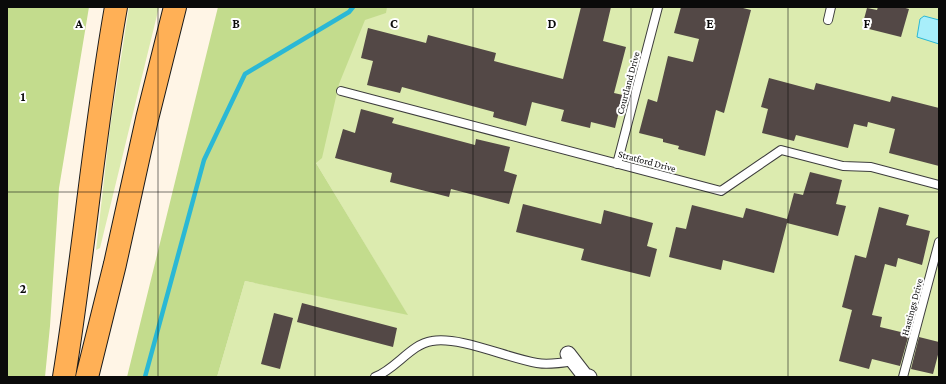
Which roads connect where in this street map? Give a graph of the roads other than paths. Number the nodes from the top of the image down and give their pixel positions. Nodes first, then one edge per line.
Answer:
1 (116, 7) edge
2 (175, 7) edge
3 (658, 7) edge
4 (831, 7) edge
5 (828, 20) dead end
6 (342, 91) dead end
7 (617, 164) junction
8 (939, 185) edge
9 (939, 242) edge
10 (571, 357) joint
11 (64, 377) edge
12 (87, 377) edge
13 (375, 377) edge
14 (587, 377) edge
15 (903, 377) edge

1 - 11 main road
2 - 12 main road
3 - 7 lane, Courtland Drive
4 - 5 lane
6 - 7 lane, Stratford Drive
7 - 8 lane, Stratford Drive
9 - 15 lane, Hastings Drive
10 - 13 lane
10 - 14 street

